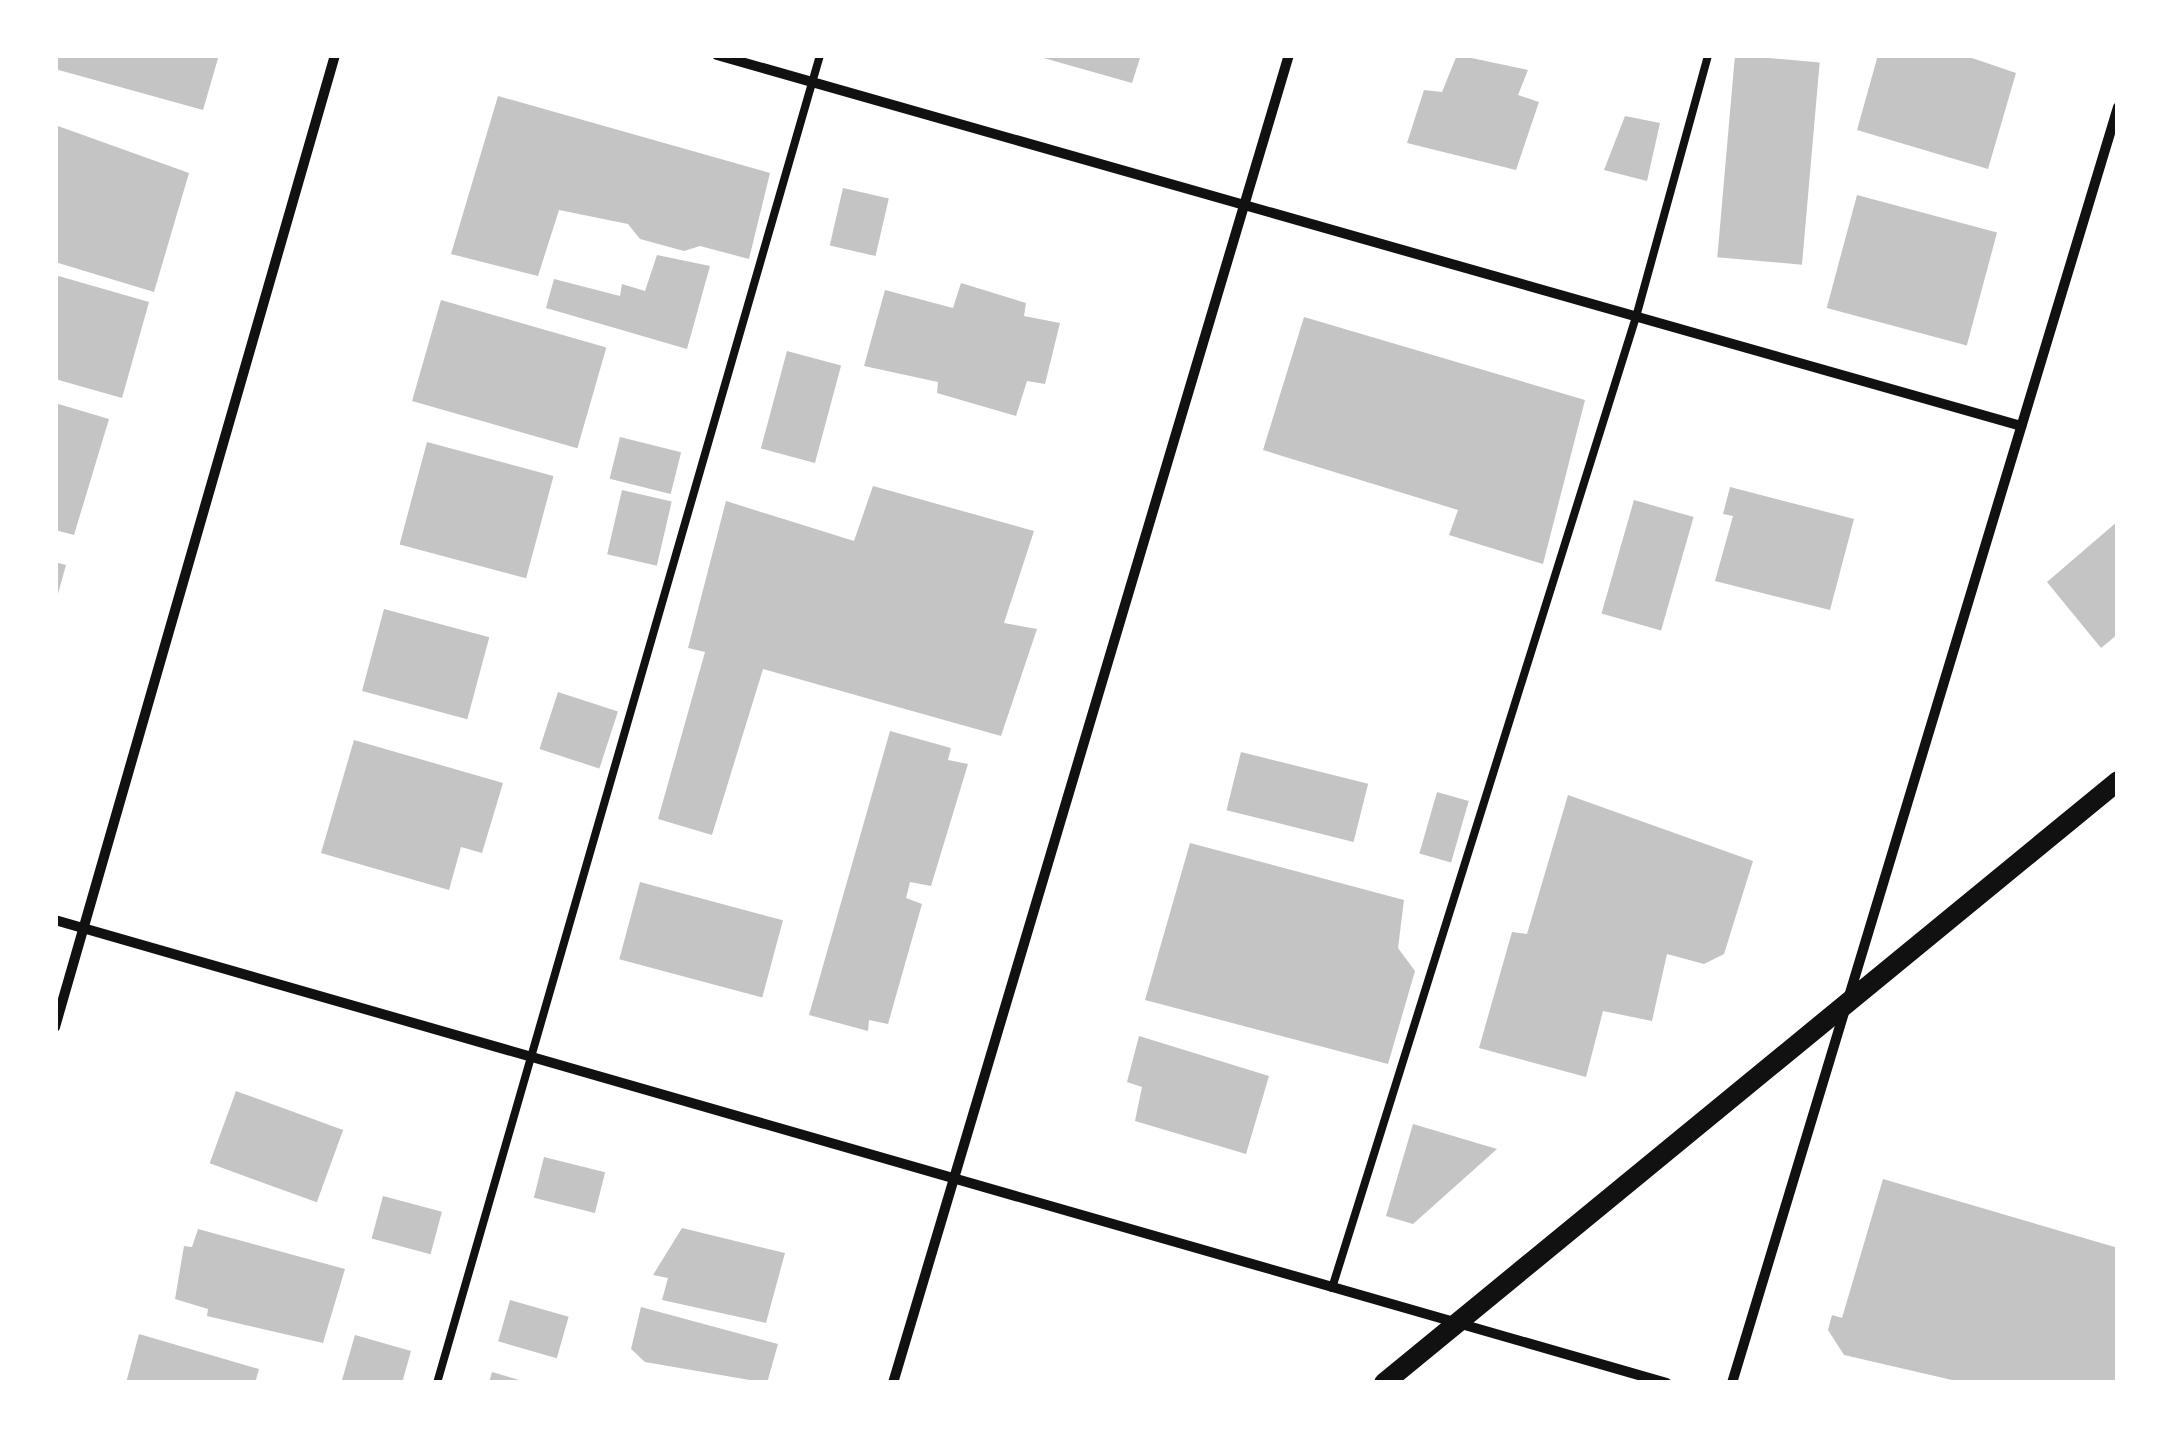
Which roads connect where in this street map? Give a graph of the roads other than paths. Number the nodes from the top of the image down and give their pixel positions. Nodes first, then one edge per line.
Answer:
1 (335, 55) edge
2 (717, 55) edge
3 (820, 55) edge
4 (1289, 55) edge
5 (1708, 55) edge
6 (813, 82) junction
7 (2118, 108) edge
8 (1246, 205) junction
9 (1636, 317) junction
10 (2021, 426) junction
11 (2118, 781) edge
12 (55, 920) edge
13 (82, 928) junction
14 (1854, 995) junction
15 (55, 1026) edge
16 (530, 1058) junction
17 (951, 1180) junction
18 (1332, 1288) junction
19 (1454, 1322) junction
20 (437, 1383) edge
21 (893, 1383) edge
22 (1384, 1383) edge
23 (1667, 1383) edge
24 (1732, 1383) edge

1 - 13 street
2 - 6 street
3 - 6 lane
4 - 8 street
5 - 9 lane
6 - 8 street
6 - 16 lane
7 - 10 street
8 - 9 street
8 - 17 street
9 - 10 street
9 - 18 lane
10 - 14 street
11 - 14 main road
12 - 13 street
13 - 15 street
13 - 16 street
14 - 19 main road
14 - 24 street
16 - 17 street
16 - 20 lane
17 - 18 street
17 - 21 street
18 - 19 street
19 - 22 main road
19 - 23 street

